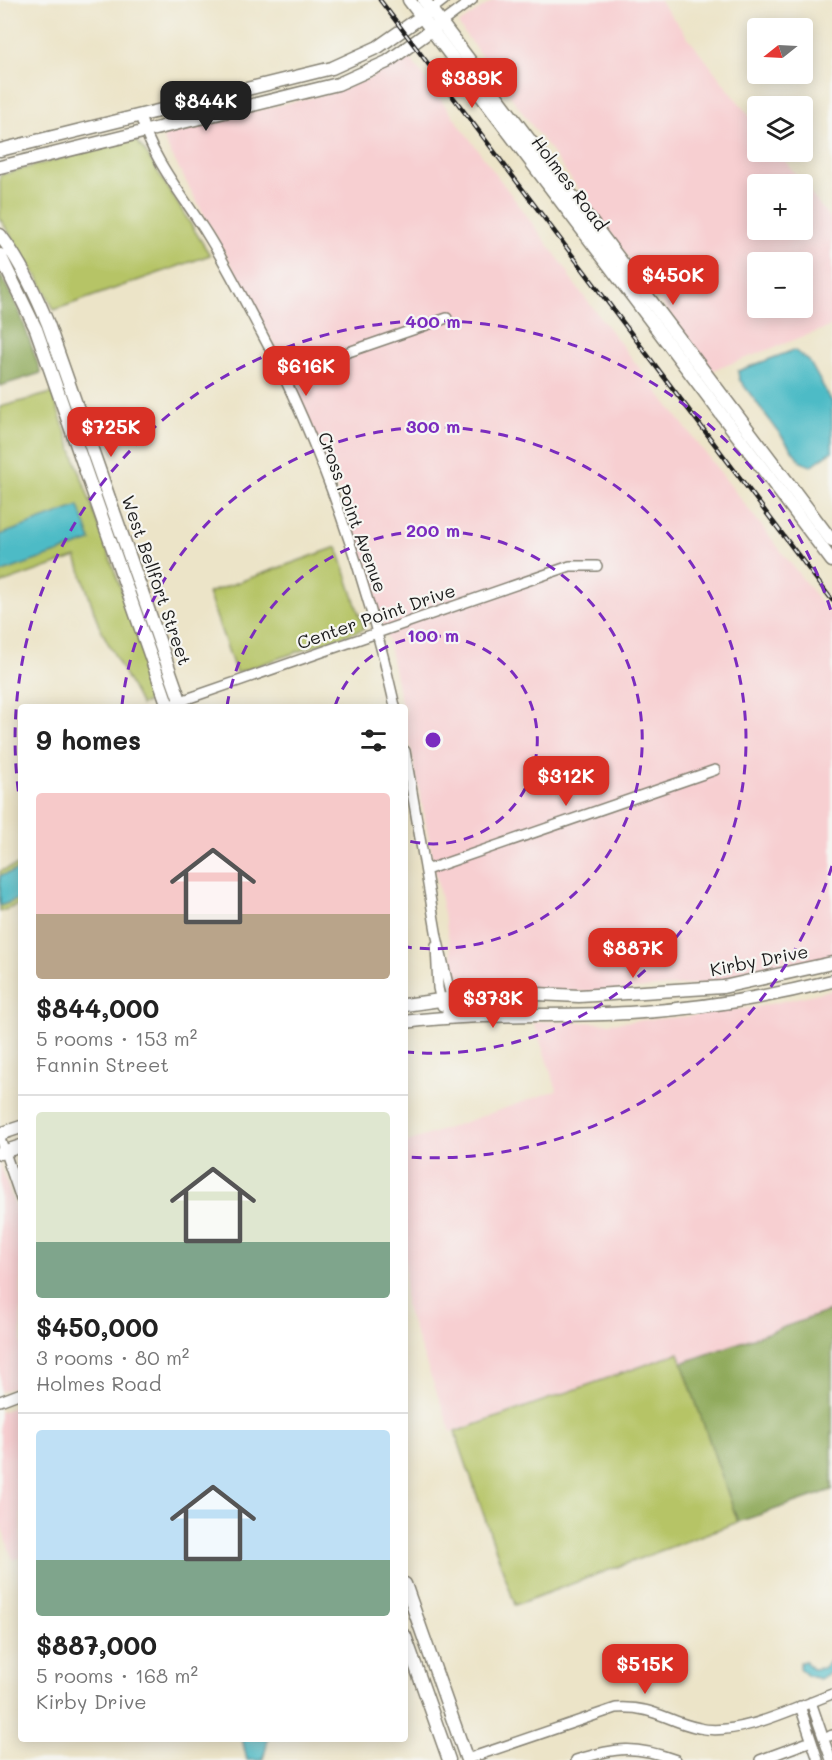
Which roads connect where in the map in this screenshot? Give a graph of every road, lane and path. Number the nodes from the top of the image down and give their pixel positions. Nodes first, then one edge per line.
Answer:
1 (409, 0) edge
2 (444, 0) edge
3 (472, 0) edge
4 (426, 9) edge
5 (436, 27) junction
6 (332, 68) junction
7 (338, 84) junction
8 (249, 88) junction
9 (254, 105) junction
10 (140, 115) junction
11 (144, 132) junction
12 (0, 150) edge
13 (0, 167) edge
14 (0, 235) edge
15 (0, 255) edge
16 (447, 318) dead end
17 (282, 375) junction
18 (803, 513) junction
19 (832, 542) edge
20 (832, 561) edge
21 (597, 566) dead end
22 (377, 633) junction
23 (175, 704) edge
24 (175, 704) edge
25 (178, 704) edge
26 (395, 704) edge
27 (408, 767) edge
28 (715, 770) dead end
29 (426, 870) junction
30 (832, 963) edge
31 (784, 975) junction
32 (832, 981) edge
33 (693, 989) junction
34 (787, 992) junction
35 (579, 996) junction
36 (446, 998) junction
37 (408, 1004) edge
38 (696, 1007) junction
39 (580, 1014) junction
40 (446, 1016) junction
41 (408, 1022) edge
42 (18, 1128) edge
43 (0, 1134) edge
44 (0, 1138) edge
45 (18, 1147) edge
46 (2, 1153) edge
47 (18, 1192) edge
48 (18, 1394) edge
49 (0, 1401) edge
50 (408, 1602) edge
51 (408, 1644) edge
52 (832, 1694) edge
53 (811, 1702) junction
54 (800, 1706) junction
55 (435, 1721) junction
56 (828, 1736) edge
57 (809, 1742) junction
58 (616, 1748) junction
59 (467, 1759) edge
60 (764, 1759) edge
61 (449, 1760) edge
62 (576, 1760) edge
63 (617, 1760) edge
64 (676, 1760) edge
65 (818, 1760) edge
66 (831, 1760) edge

1 - 4 main road, Holmes Road
2 - 4 street
3 - 5 street
4 - 5 main road, Holmes Road
4 - 6 main road
5 - 7 main road
5 - 18 main road, Holmes Road
6 - 7 main road
6 - 8 main road
7 - 9 main road
8 - 9 main road
8 - 10 main road
9 - 11 main road
10 - 11 street, Cross Point Avenue
10 - 12 main road
11 - 13 main road
11 - 17 street, Cross Point Avenue
14 - 23 main road, West Bellfort Street
15 - 24 main road, West Bellfort Street
16 - 17 street
17 - 22 street, Cross Point Avenue
18 - 19 main road, Holmes Road
18 - 20 main road, Holmes Road
21 - 22 street, Center Point Drive
22 - 25 street, Center Point Drive
22 - 26 street, Cross Point Avenue
27 - 29 street
28 - 29 street
29 - 36 street
30 - 31 main road, Kirby Drive
31 - 33 main road, Kirby Drive
31 - 34 main road
32 - 34 main road, Kirby Drive
33 - 35 main road, Kirby Drive
33 - 38 main road
34 - 38 main road, Kirby Drive
35 - 36 main road, Kirby Drive
35 - 39 main road
36 - 37 main road, Kirby Drive
36 - 40 street
38 - 39 main road, Kirby Drive
39 - 40 main road, Kirby Drive
40 - 41 main road, Kirby Drive
42 - 43 main road
44 - 46 street
45 - 46 main road
46 - 47 street
48 - 49 street
50 - 59 main road
51 - 55 main road
52 - 53 street
53 - 54 street
53 - 56 street
54 - 57 street
54 - 59 street
55 - 59 main road
55 - 61 main road
56 - 57 street
56 - 66 street
57 - 60 street
57 - 65 street
58 - 62 street
58 - 63 street
58 - 64 street

